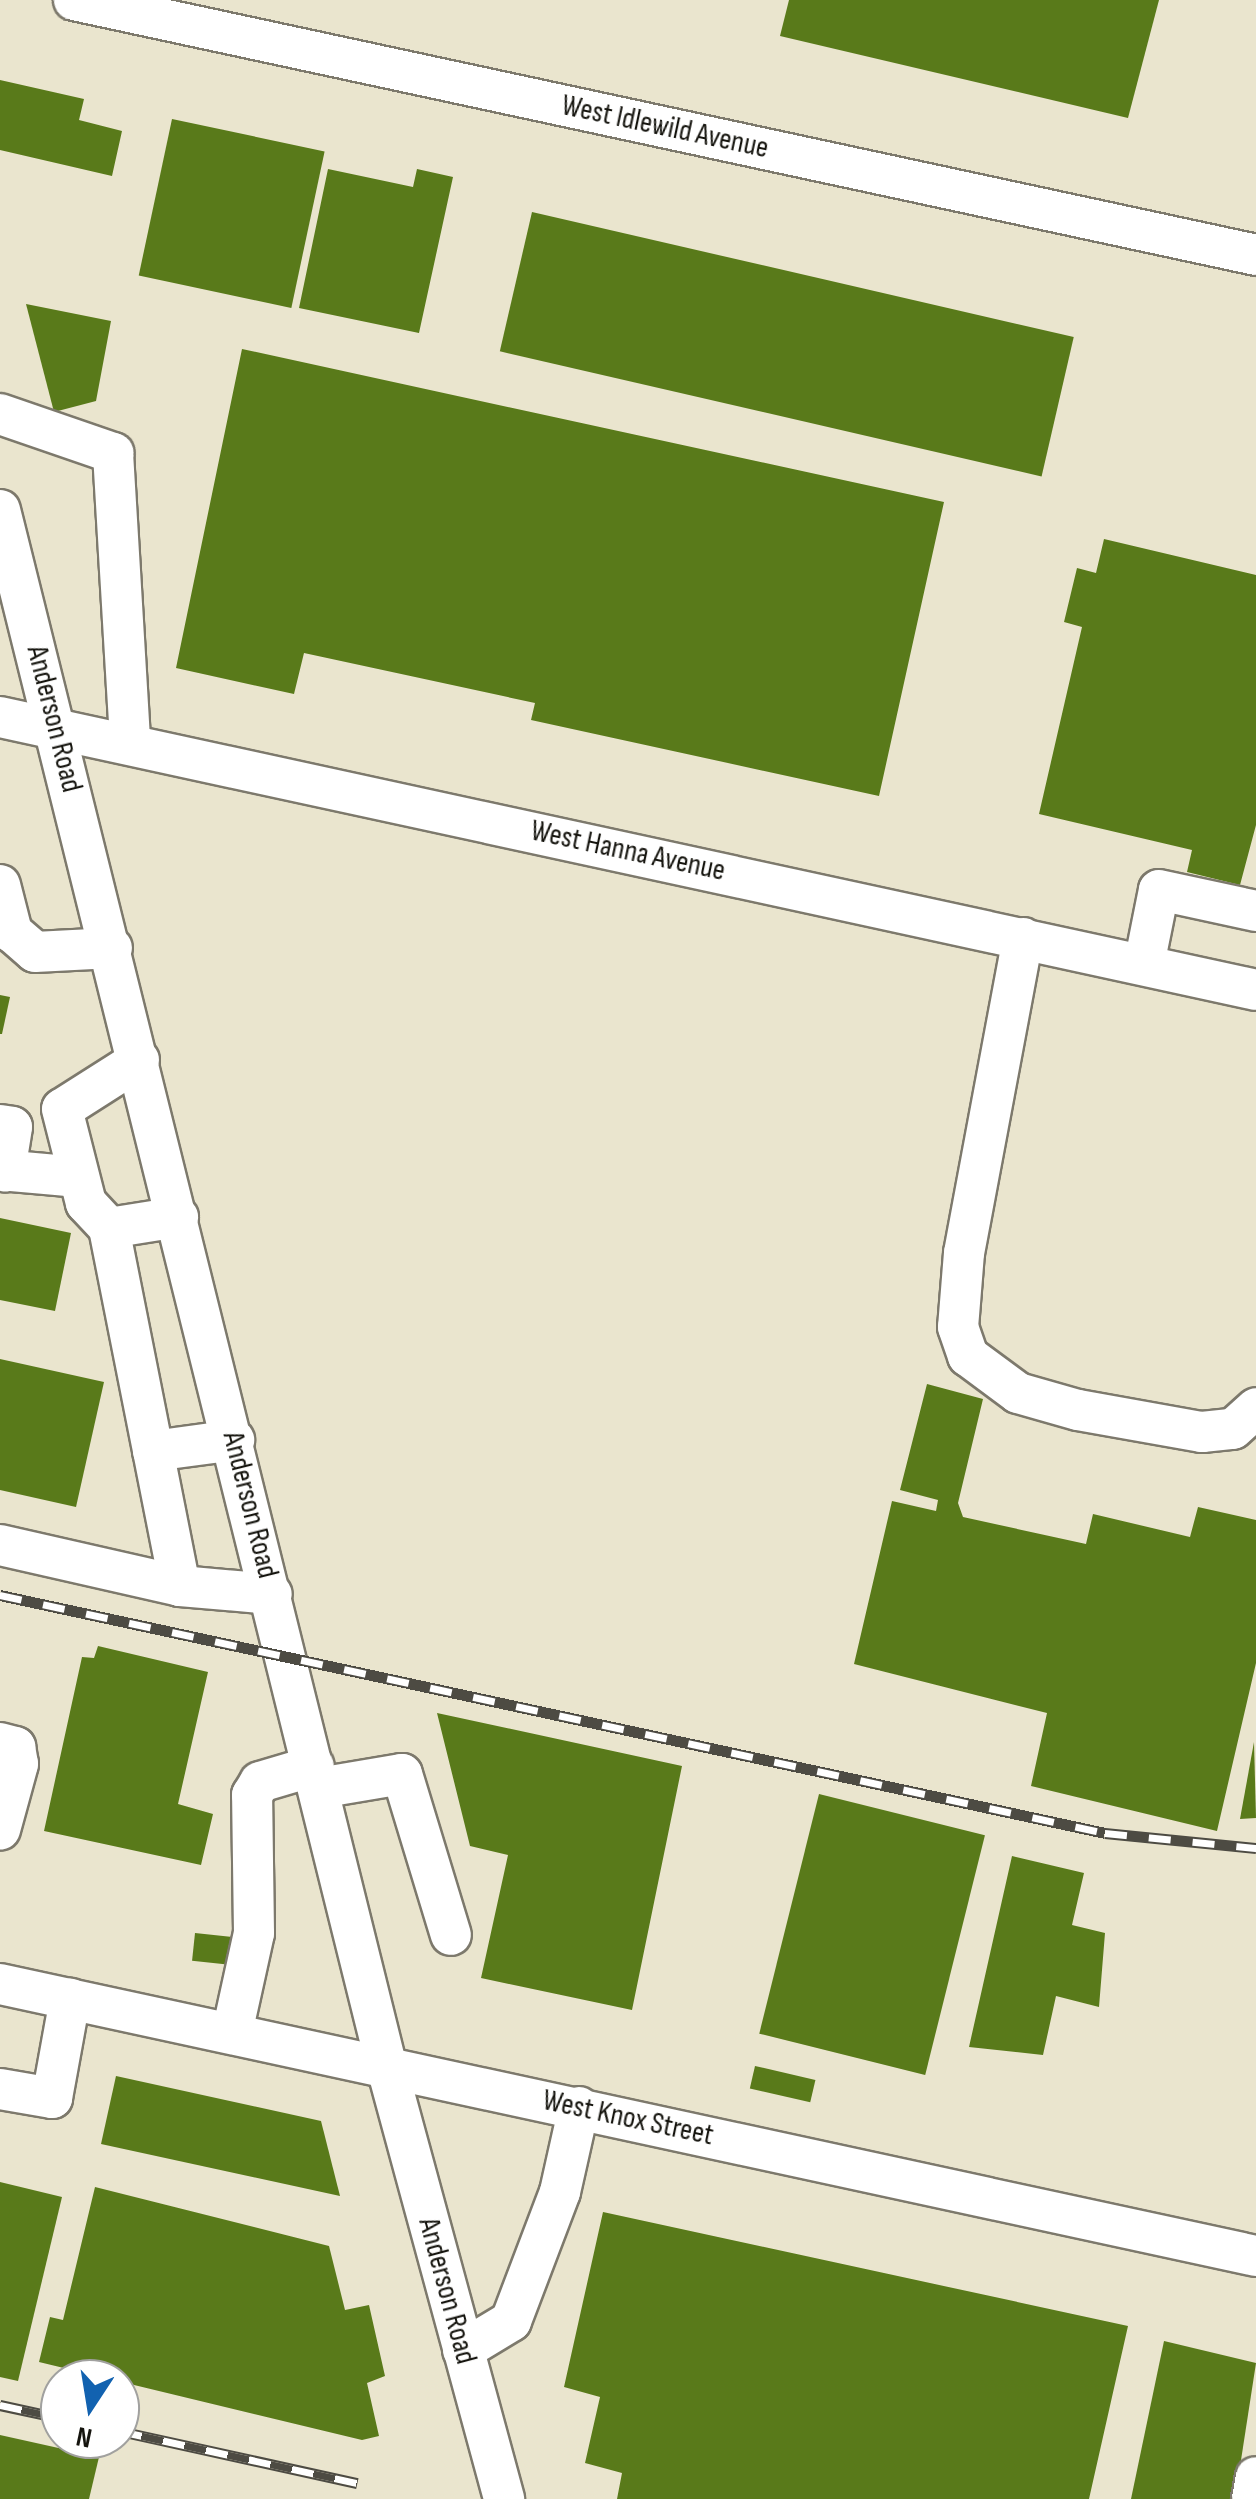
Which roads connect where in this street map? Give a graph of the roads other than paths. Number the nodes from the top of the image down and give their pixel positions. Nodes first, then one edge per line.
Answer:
1 (74, 0) edge
2 (186, 12) edge
3 (1256, 255) edge
4 (0, 414) edge
5 (0, 510) edge
6 (0, 718) edge
7 (58, 730) junction
8 (130, 741) junction
9 (0, 884) edge
10 (1256, 911) edge
11 (1023, 938) junction
12 (112, 948) junction
13 (1144, 965) junction
14 (1256, 990) edge
15 (140, 1060) junction
16 (0, 1125) edge
17 (3, 1170) edge
18 (80, 1178) junction
19 (178, 1217) junction
20 (109, 1228) junction
21 (1256, 1408) edge
22 (234, 1440) junction
23 (153, 1451) junction
24 (0, 1544) edge
25 (180, 1586) junction
26 (272, 1594) junction
27 (0, 1743) edge
28 (317, 1777) junction
29 (0, 1830) edge
30 (452, 1934) dead end
31 (0, 1984) edge
32 (70, 1999) junction
33 (232, 2033) junction
34 (386, 2064) junction
35 (0, 2089) edge
36 (579, 2107) junction
37 (1256, 2256) edge
38 (463, 2350) junction
39 (1256, 2476) edge
40 (504, 2499) edge
41 (1252, 2499) edge

1 - 2 street, West Idlewild Avenue
2 - 3 street, West Idlewild Avenue
4 - 8 street
5 - 7 street, Anderson Road
6 - 7 street, West Hanna Avenue
7 - 8 street, West Hanna Avenue
7 - 12 street, Anderson Road
8 - 11 street, West Hanna Avenue
9 - 12 street
10 - 13 street
11 - 13 street, West Hanna Avenue
11 - 21 street
12 - 15 street, Anderson Road
13 - 14 street, West Hanna Avenue
15 - 18 street
15 - 19 street, Anderson Road
16 - 17 street
17 - 18 street
18 - 20 street
19 - 20 street
19 - 22 street, Anderson Road
20 - 23 street
22 - 23 street
22 - 26 street, Anderson Road
23 - 25 street
24 - 25 street
25 - 26 street
26 - 28 street, Anderson Road
27 - 29 street
28 - 30 street
28 - 33 street
28 - 34 street, Anderson Road
31 - 32 street, West Knox Street
32 - 33 street, West Knox Street
32 - 35 street
33 - 34 street, West Knox Street
34 - 36 street, West Knox Street
34 - 38 street, Anderson Road
36 - 37 street, West Knox Street
36 - 38 street
38 - 40 street, Anderson Road
39 - 41 street

